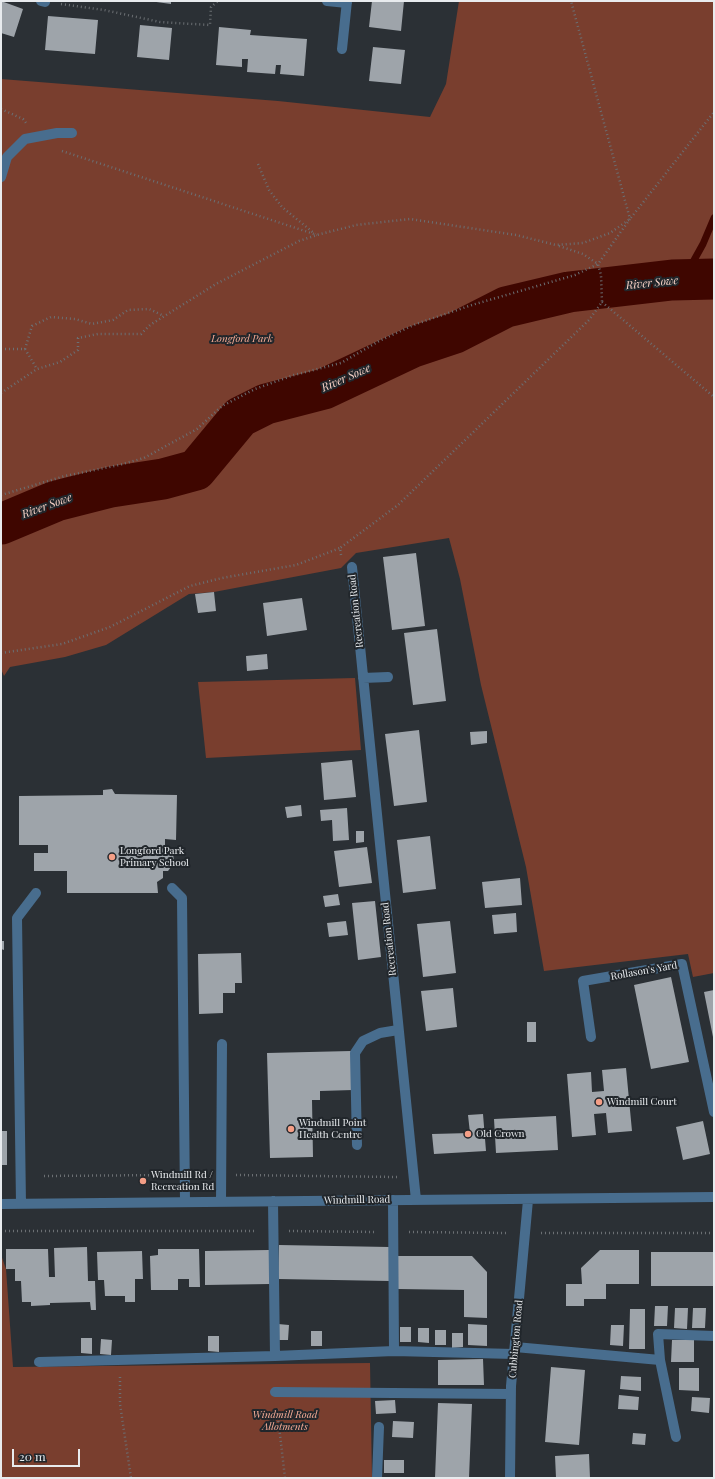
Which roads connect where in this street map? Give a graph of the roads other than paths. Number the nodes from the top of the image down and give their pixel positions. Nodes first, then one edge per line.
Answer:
1 (327, 1) edge
2 (347, 2) edge
3 (342, 49) dead end
4 (72, 133) dead end
5 (1, 177) edge
6 (352, 567) road end
7 (388, 676) dead end
8 (363, 678) junction
9 (172, 888) dead end
10 (36, 893) dead end
11 (398, 1030) junction
12 (592, 1037) dead end
13 (222, 1044) dead end
14 (714, 1112) edge
15 (357, 1145) dead end
16 (714, 1197) edge
17 (393, 1200) junction
18 (416, 1200) junction
19 (528, 1200) junction
20 (273, 1201) junction
21 (184, 1202) junction
22 (221, 1202) junction
23 (1, 1204) edge
24 (21, 1204) junction
25 (714, 1336) edge
26 (514, 1350) junction
27 (394, 1351) junction
28 (275, 1356) junction
29 (660, 1360) junction
30 (39, 1362) dead end
31 (275, 1392) road end
32 (511, 1394) junction
33 (380, 1427) dead end
34 (676, 1437) dead end
35 (377, 1478) edge
36 (510, 1478) edge

1 - 2 street
2 - 3 street
4 - 5 street
6 - 8 street, Recreation Road
7 - 8 street
8 - 11 street, Recreation Road
9 - 21 street
10 - 24 street
11 - 15 street
11 - 18 street, Recreation Road
12 - 14 street, Rollason's Yard
13 - 22 street
16 - 19 street, Windmill Road
17 - 18 street, Windmill Road
17 - 20 street, Windmill Road
17 - 27 street
18 - 19 street, Windmill Road
19 - 26 street, Cubbington Road
20 - 22 street, Windmill Road
20 - 28 street
21 - 22 street, Windmill Road
21 - 24 street, Windmill Road
23 - 24 street, Windmill Road
25 - 29 street
26 - 27 street
26 - 29 street
26 - 32 street, Cubbington Road
27 - 28 street
28 - 30 street
29 - 34 street
31 - 32 street
32 - 36 street, Cubbington Road
33 - 35 street

